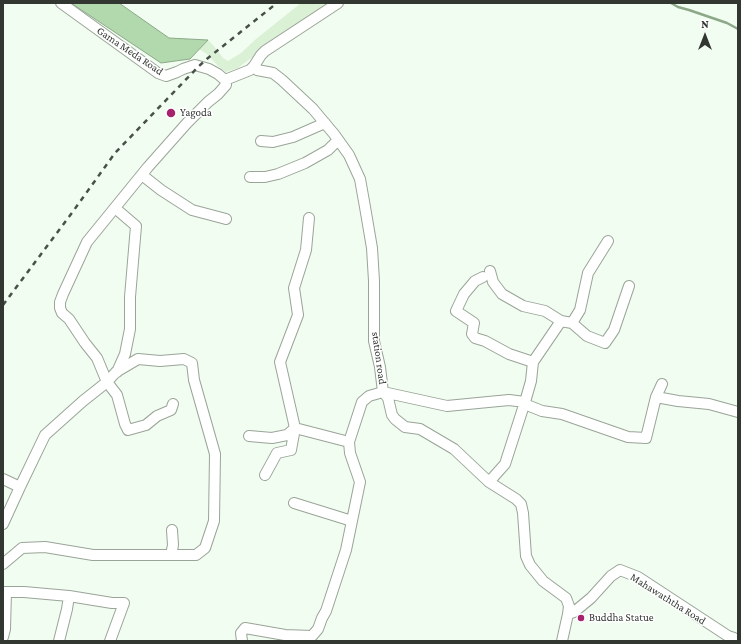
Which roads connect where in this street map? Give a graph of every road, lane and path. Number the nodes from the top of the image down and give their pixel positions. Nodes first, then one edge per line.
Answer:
1 (61, 3) edge
2 (338, 3) edge
3 (254, 66) junction
4 (225, 80) junction
5 (324, 123) junction
6 (338, 140) junction
7 (262, 141) dead end
8 (142, 175) junction
9 (250, 177) dead end
10 (115, 208) junction
11 (309, 218) dead end
12 (226, 220) dead end
13 (608, 241) dead end
14 (629, 286) dead end
15 (561, 321) junction
16 (572, 323) junction
17 (533, 362) junction
18 (116, 372) junction
19 (107, 382) junction
20 (662, 384) dead end
21 (384, 392) junction
22 (656, 397) junction
23 (525, 402) junction
24 (173, 404) dead end
25 (738, 412) edge
26 (295, 428) junction
27 (249, 436) dead end
28 (349, 442) junction
29 (265, 475) dead end
30 (3, 479) edge
31 (489, 482) junction
32 (20, 487) junction
33 (294, 503) dead end
34 (352, 521) junction
35 (3, 524) edge
36 (172, 530) dead end
37 (171, 555) junction
38 (3, 564) edge
39 (4, 592) edge
40 (69, 596) junction
41 (568, 614) junction
42 (3, 637) edge
43 (735, 638) edge
44 (59, 641) edge
45 (110, 641) edge
46 (242, 641) edge
47 (562, 641) edge

1 - 4 street, Gama Meda Road
2 - 3 street
3 - 4 street
3 - 5 street, station road
4 - 8 street
5 - 6 street, station road
5 - 7 street
6 - 9 street
6 - 21 street, station road
8 - 10 street
8 - 12 street
10 - 18 street
10 - 19 street
11 - 26 street
13 - 16 street
14 - 16 street
15 - 16 street
15 - 17 street
15 - 17 street
17 - 23 street
18 - 19 street
18 - 37 street
19 - 24 street
19 - 32 street
20 - 22 street
21 - 23 street
21 - 28 street
21 - 31 street, station road
22 - 23 street
22 - 25 street
23 - 31 street
26 - 27 street
26 - 28 street
26 - 29 street
28 - 34 street
30 - 32 street
31 - 41 street, station road
32 - 35 street
33 - 34 street
34 - 46 street
36 - 37 street
37 - 38 street
39 - 40 street
39 - 42 street
40 - 44 street
40 - 45 street
41 - 43 street, Mahawaththa Road
41 - 47 street, station road

